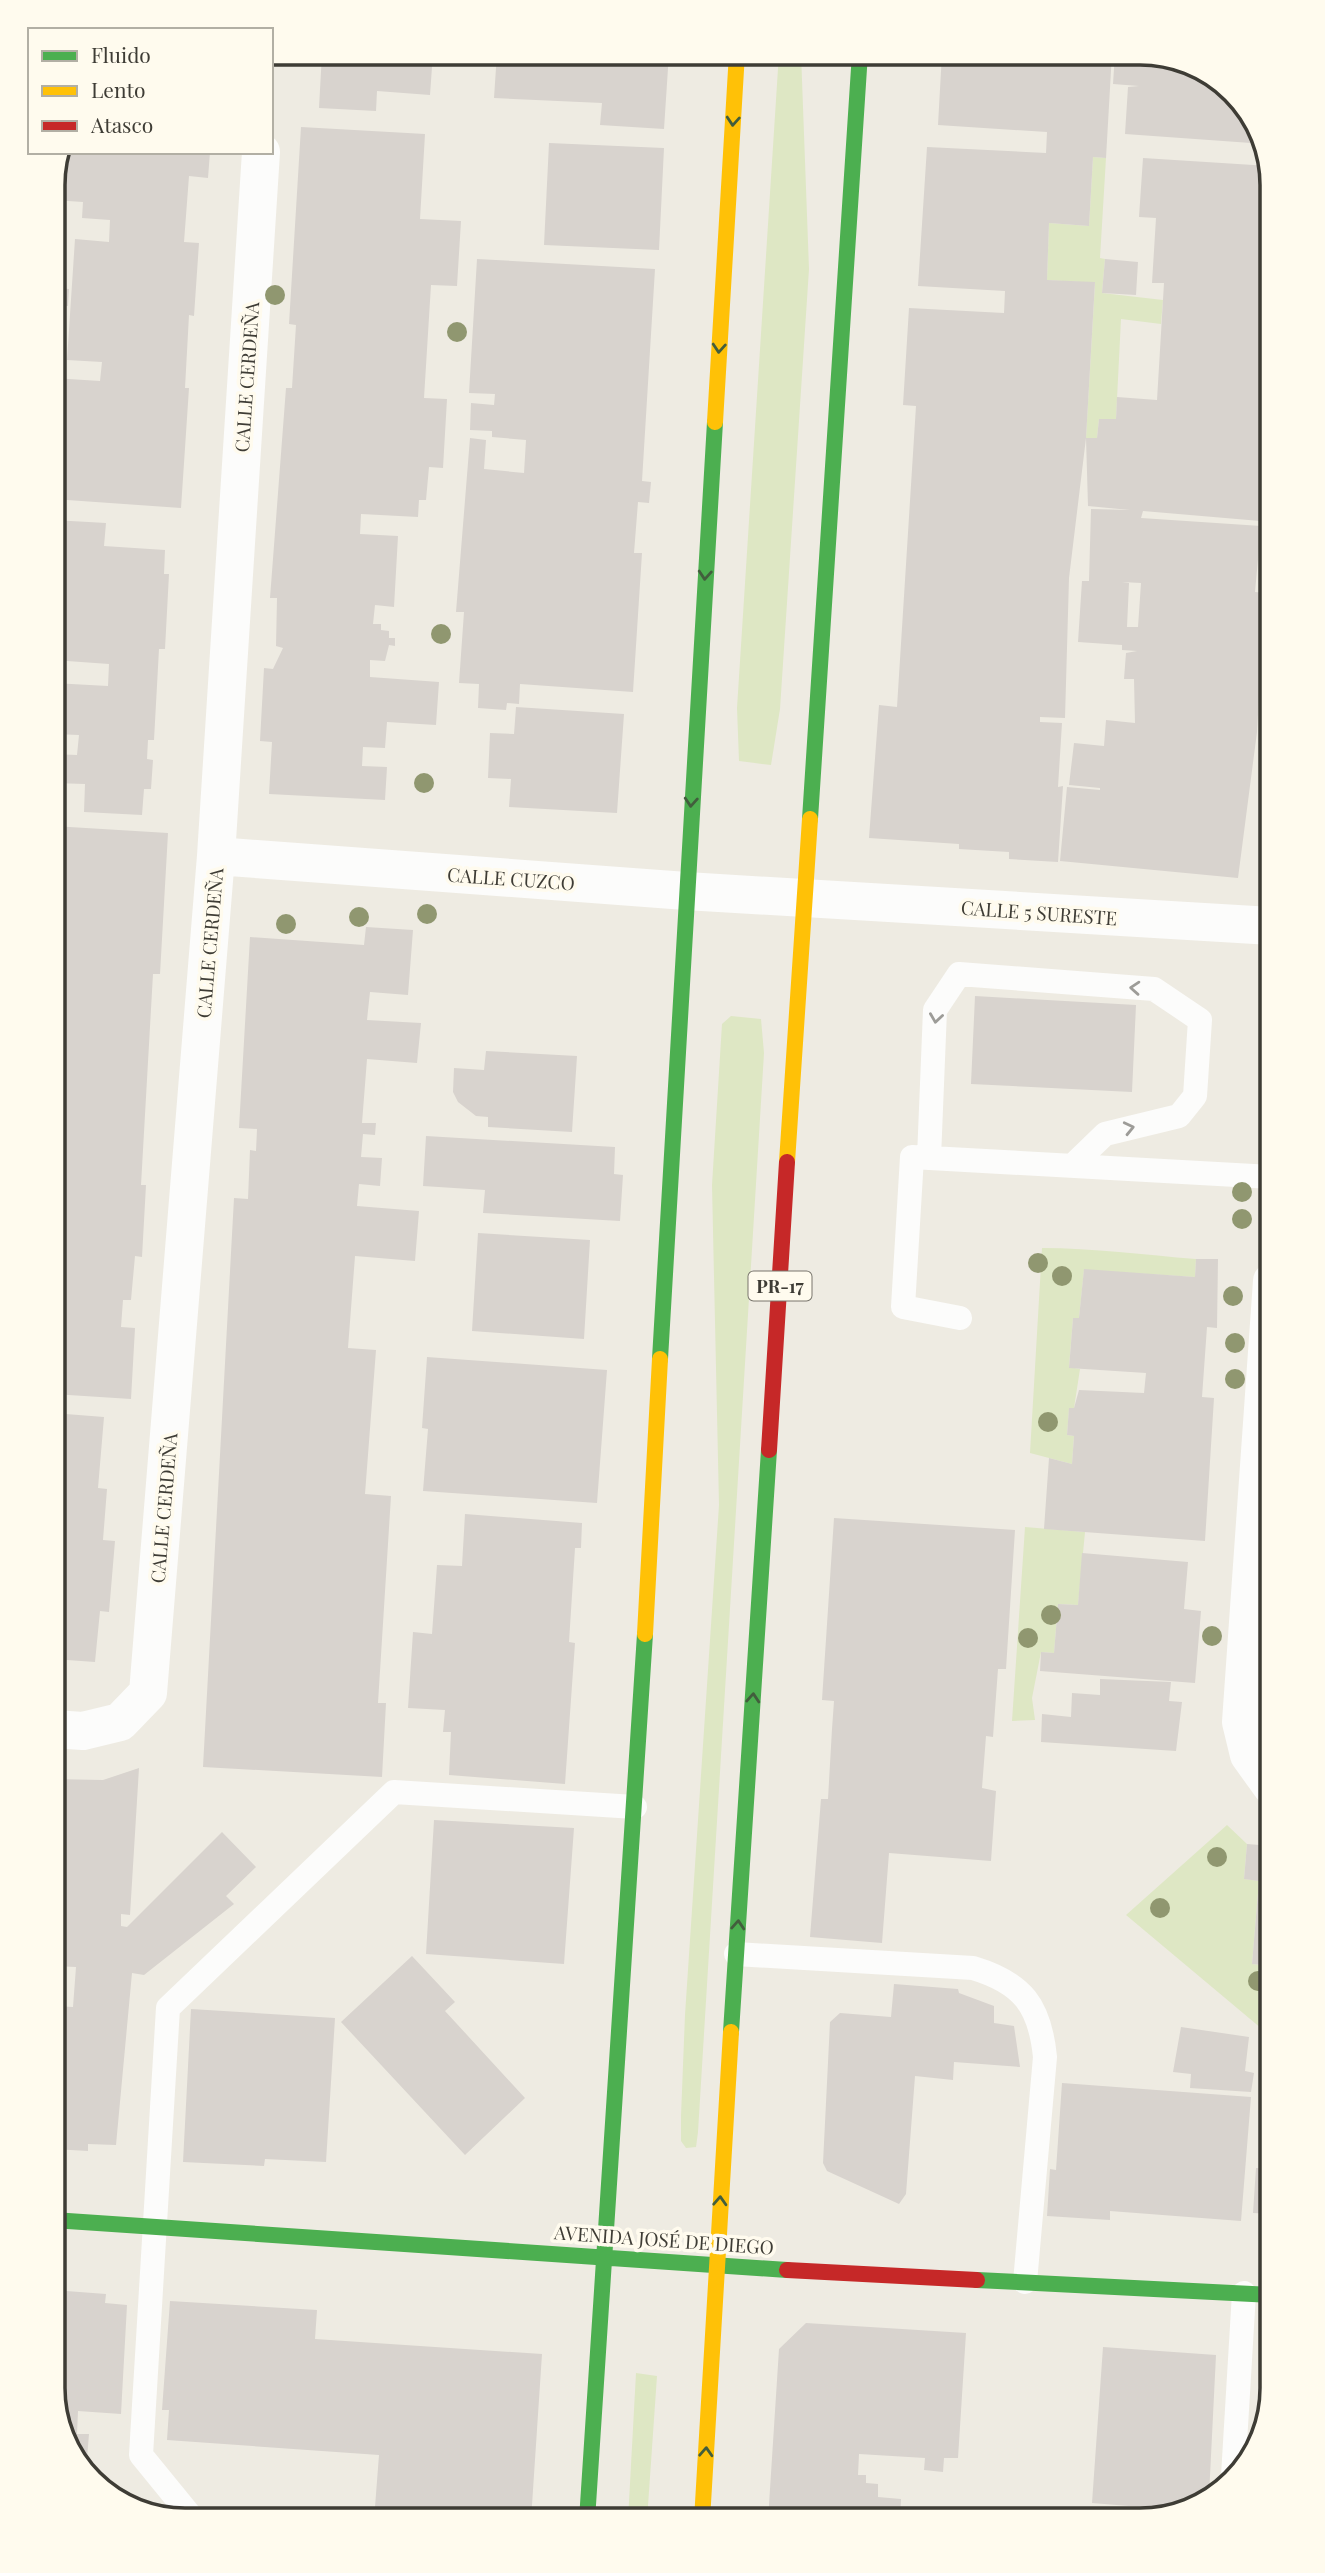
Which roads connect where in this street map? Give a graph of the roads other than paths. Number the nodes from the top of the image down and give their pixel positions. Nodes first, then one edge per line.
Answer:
1 (736, 65) edge
2 (859, 65) edge
3 (261, 154) edge
4 (216, 856) junction
5 (685, 891) junction
6 (806, 898) junction
7 (1260, 925) edge
8 (929, 1158) junction
9 (1074, 1164) junction
10 (1260, 1176) edge
11 (960, 1318) dead end
12 (1260, 1452) edge
13 (65, 1730) edge
14 (1260, 1770) edge
15 (635, 1807) junction
16 (736, 1954) junction
17 (65, 2221) edge
18 (156, 2227) junction
19 (607, 2255) junction
20 (716, 2266) junction
21 (1025, 2282) junction
22 (1244, 2293) junction
23 (1260, 2294) edge
24 (1234, 2462) edge
25 (184, 2508) edge
26 (588, 2508) edge
27 (703, 2508) edge

1 -> 5 main road
2 - 6 main road, PR-17
3 - 4 street, CALLE CERDEÑA
4 - 5 street, CALLE CUZCO
4 - 13 street, CALLE CERDEÑA
5 - 6 street, CALLE CUZCO
5 - 15 main road
6 - 7 street, CALLE 5 SURESTE
16 -> 6 main road, PR-17
8 - 9 lane
9 -> 8 lane
8 - 11 lane
9 - 10 lane
12 - 14 street
15 - 18 lane
15 - 19 main road
20 -> 16 main road, PR-17
16 - 21 lane
17 - 18 main road, AVENIDA JOSÉ DE DIEGO
18 - 19 main road, AVENIDA JOSÉ DE DIEGO
18 - 25 lane
19 - 20 main road, AVENIDA JOSÉ DE DIEGO
19 - 26 main road
20 - 21 main road, AVENIDA JOSÉ DE DIEGO
27 -> 20 main road, PR-17
21 - 22 main road, AVENIDA JOSÉ DE DIEGO
22 - 23 main road, AVENIDA JOSÉ DE DIEGO
22 - 24 lane

